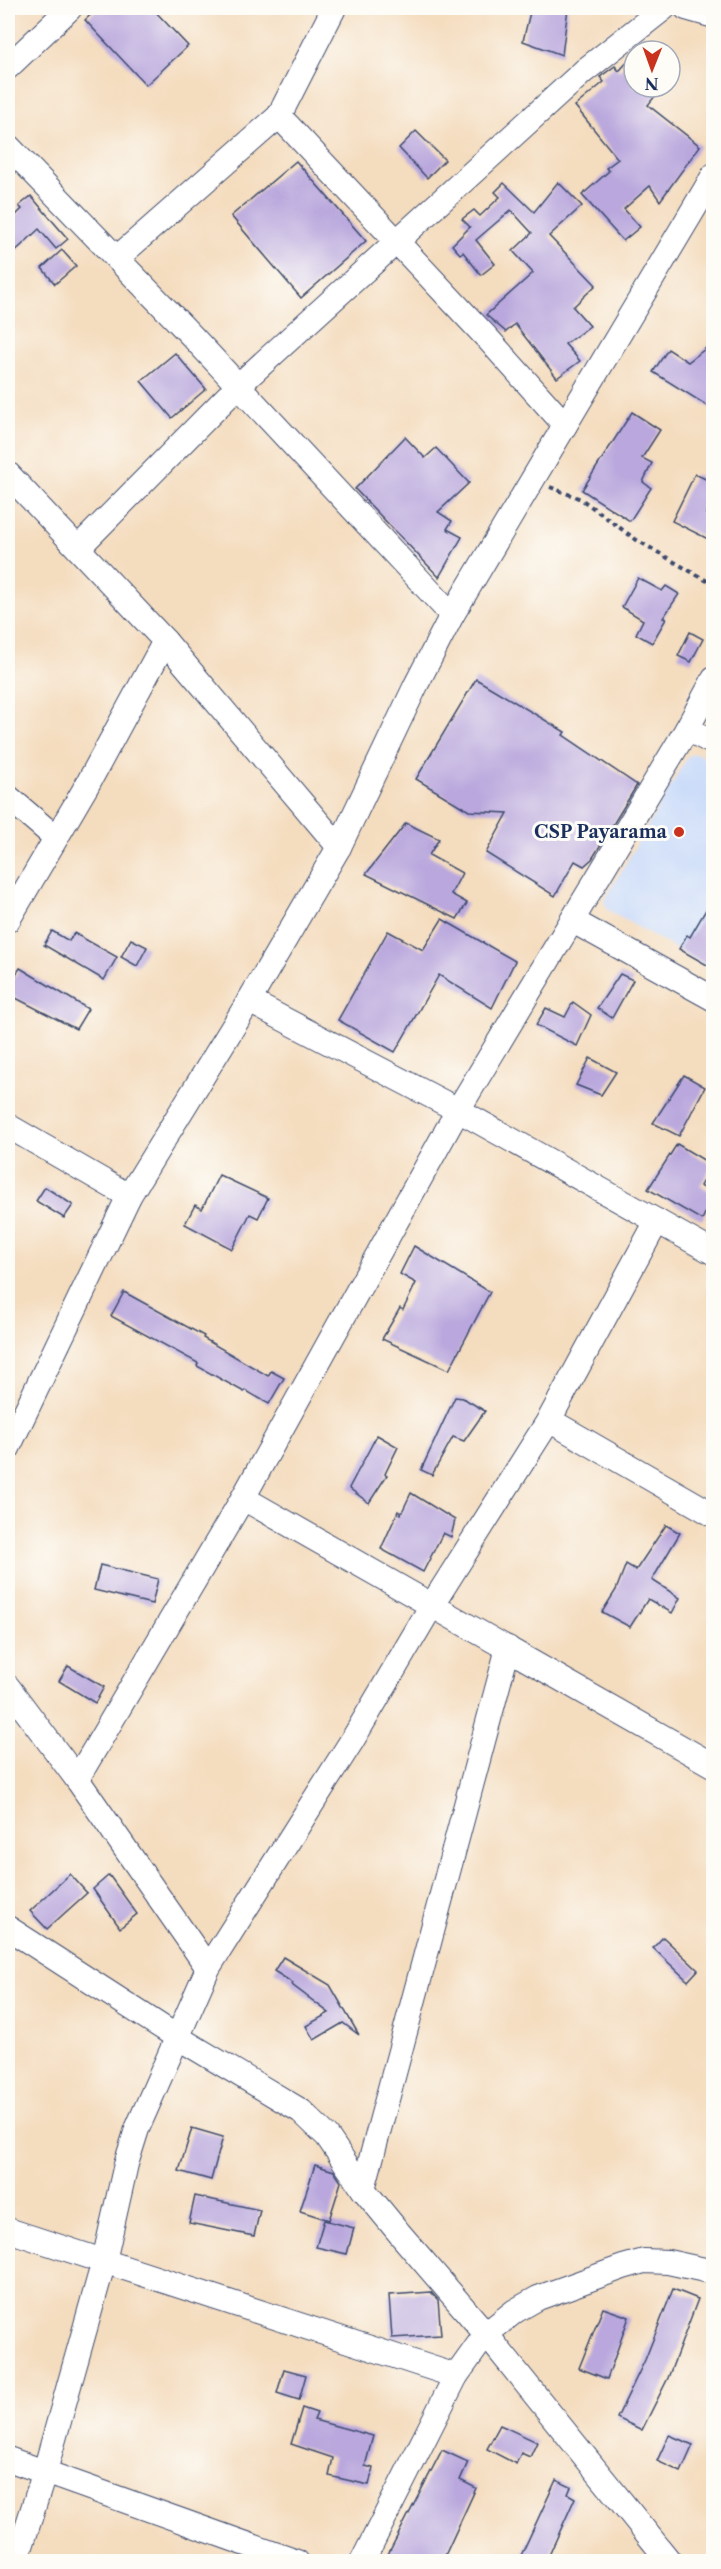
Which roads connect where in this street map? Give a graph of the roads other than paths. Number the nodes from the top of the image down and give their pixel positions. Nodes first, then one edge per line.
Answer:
1 (70, 8) edge
2 (334, 8) edge
3 (664, 8) edge
4 (687, 8) edge
5 (714, 16) edge
6 (8, 67) edge
7 (279, 116) junction
8 (8, 146) edge
9 (714, 176) edge
10 (395, 243) junction
11 (117, 258) junction
12 (238, 385) junction
13 (565, 425) junction
14 (8, 474) edge
15 (78, 548) junction
16 (452, 615) junction
17 (165, 641) junction
18 (714, 679) edge
19 (687, 729) junction
20 (714, 743) edge
21 (8, 797) edge
22 (56, 838) junction
23 (339, 847) junction
24 (8, 920) edge
25 (573, 921) junction
26 (714, 999) edge
27 (249, 1001) junction
28 (458, 1110) junction
29 (8, 1126) edge
30 (129, 1196) junction
31 (657, 1221) junction
32 (714, 1253) edge
33 (549, 1420) junction
34 (8, 1448) edge
35 (243, 1498) junction
36 (714, 1515) edge
37 (432, 1605) junction
38 (508, 1648) junction
39 (8, 1687) edge
40 (714, 1766) edge
41 (77, 1779) junction
42 (8, 1928) edge
43 (208, 1968) junction
44 (177, 2037) junction
45 (363, 2189) junction
46 (8, 2230) edge
47 (104, 2261) junction
48 (714, 2272) edge
49 (486, 2334) junction
50 (456, 2376) junction
51 (8, 2459) edge
52 (45, 2471) junction
53 (16, 2562) edge
54 (297, 2562) edge
55 (362, 2562) edge
56 (670, 2562) edge

1 - 6 street
2 - 7 street
3 - 10 street
4 - 5 street
7 - 10 street
7 - 11 street
8 - 11 street
9 - 13 street
10 - 12 street
10 - 13 street
11 - 12 street
12 - 15 street
12 - 16 street
13 - 16 street
14 - 15 street
15 - 17 street
16 - 23 street
17 - 22 street
17 - 23 street
18 - 19 street
19 - 20 street
19 - 25 street
21 - 22 street
22 - 24 street
23 - 27 street
25 - 26 street
25 - 28 street
27 - 28 street
27 - 30 street
28 - 31 street
28 - 35 street
29 - 30 street
30 - 34 street
31 - 32 street
31 - 33 street
33 - 36 street
33 - 37 street
35 - 37 street
35 - 41 street
37 - 38 street
37 - 43 street
38 - 40 street
38 - 45 street
39 - 41 street
41 - 43 street
42 - 44 street
43 - 44 street
44 - 45 street
44 - 47 street
45 - 49 street
46 - 47 street
47 - 50 street
47 - 52 street
48 - 49 street
49 - 50 street
49 - 56 street
50 - 55 street
51 - 52 street
52 - 53 street
52 - 54 street

